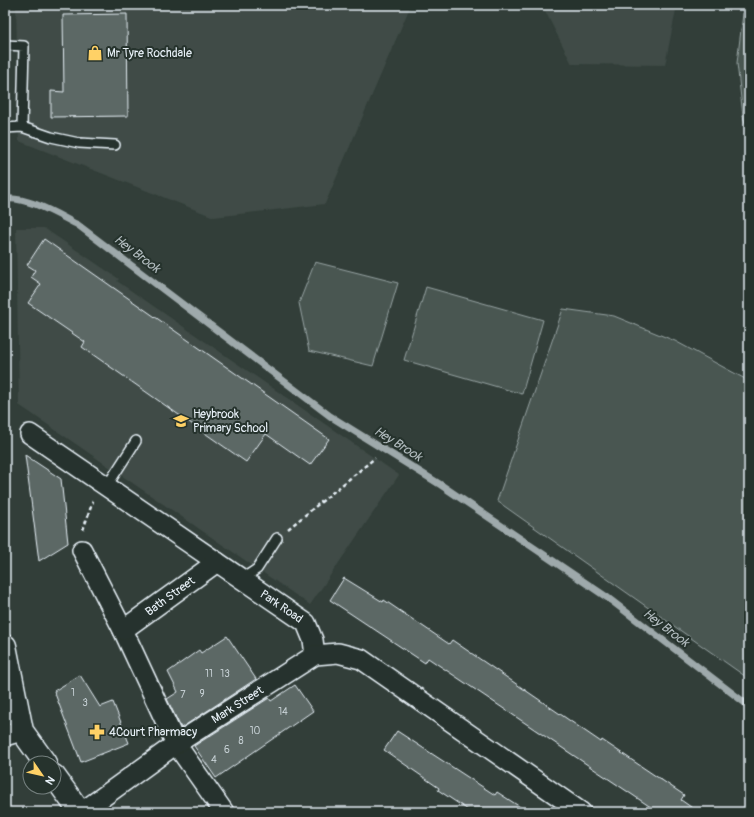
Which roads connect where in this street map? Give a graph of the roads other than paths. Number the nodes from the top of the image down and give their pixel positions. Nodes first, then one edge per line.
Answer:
1 (5, 45) edge
2 (22, 127) junction
3 (5, 128) edge
4 (115, 145) dead end
5 (30, 434) dead end
6 (136, 441) dead end
7 (103, 484) junction
8 (277, 538) road end
9 (82, 550) road end
10 (217, 562) junction
11 (242, 579) junction
12 (123, 630) junction
13 (5, 646) edge
14 (315, 655) junction
15 (13, 733) edge
16 (176, 744) junction
17 (36, 755) edge
18 (62, 787) edge
19 (81, 812) edge
20 (224, 812) edge
21 (581, 812) edge

1 - 2 lane
2 - 3 lane
2 - 4 lane
5 - 7 street, Park Road
6 - 7 lane
7 - 10 street, Park Road
8 - 11 lane
9 - 12 street
10 - 11 street, Park Road
10 - 12 street, Bath Street
11 - 14 street, Park Road
12 - 16 street
13 - 15 highway
14 - 16 street, Mark Street
14 - 21 street
15 - 17 highway
16 - 19 street, Mark Street
16 - 20 street
18 - 19 highway

